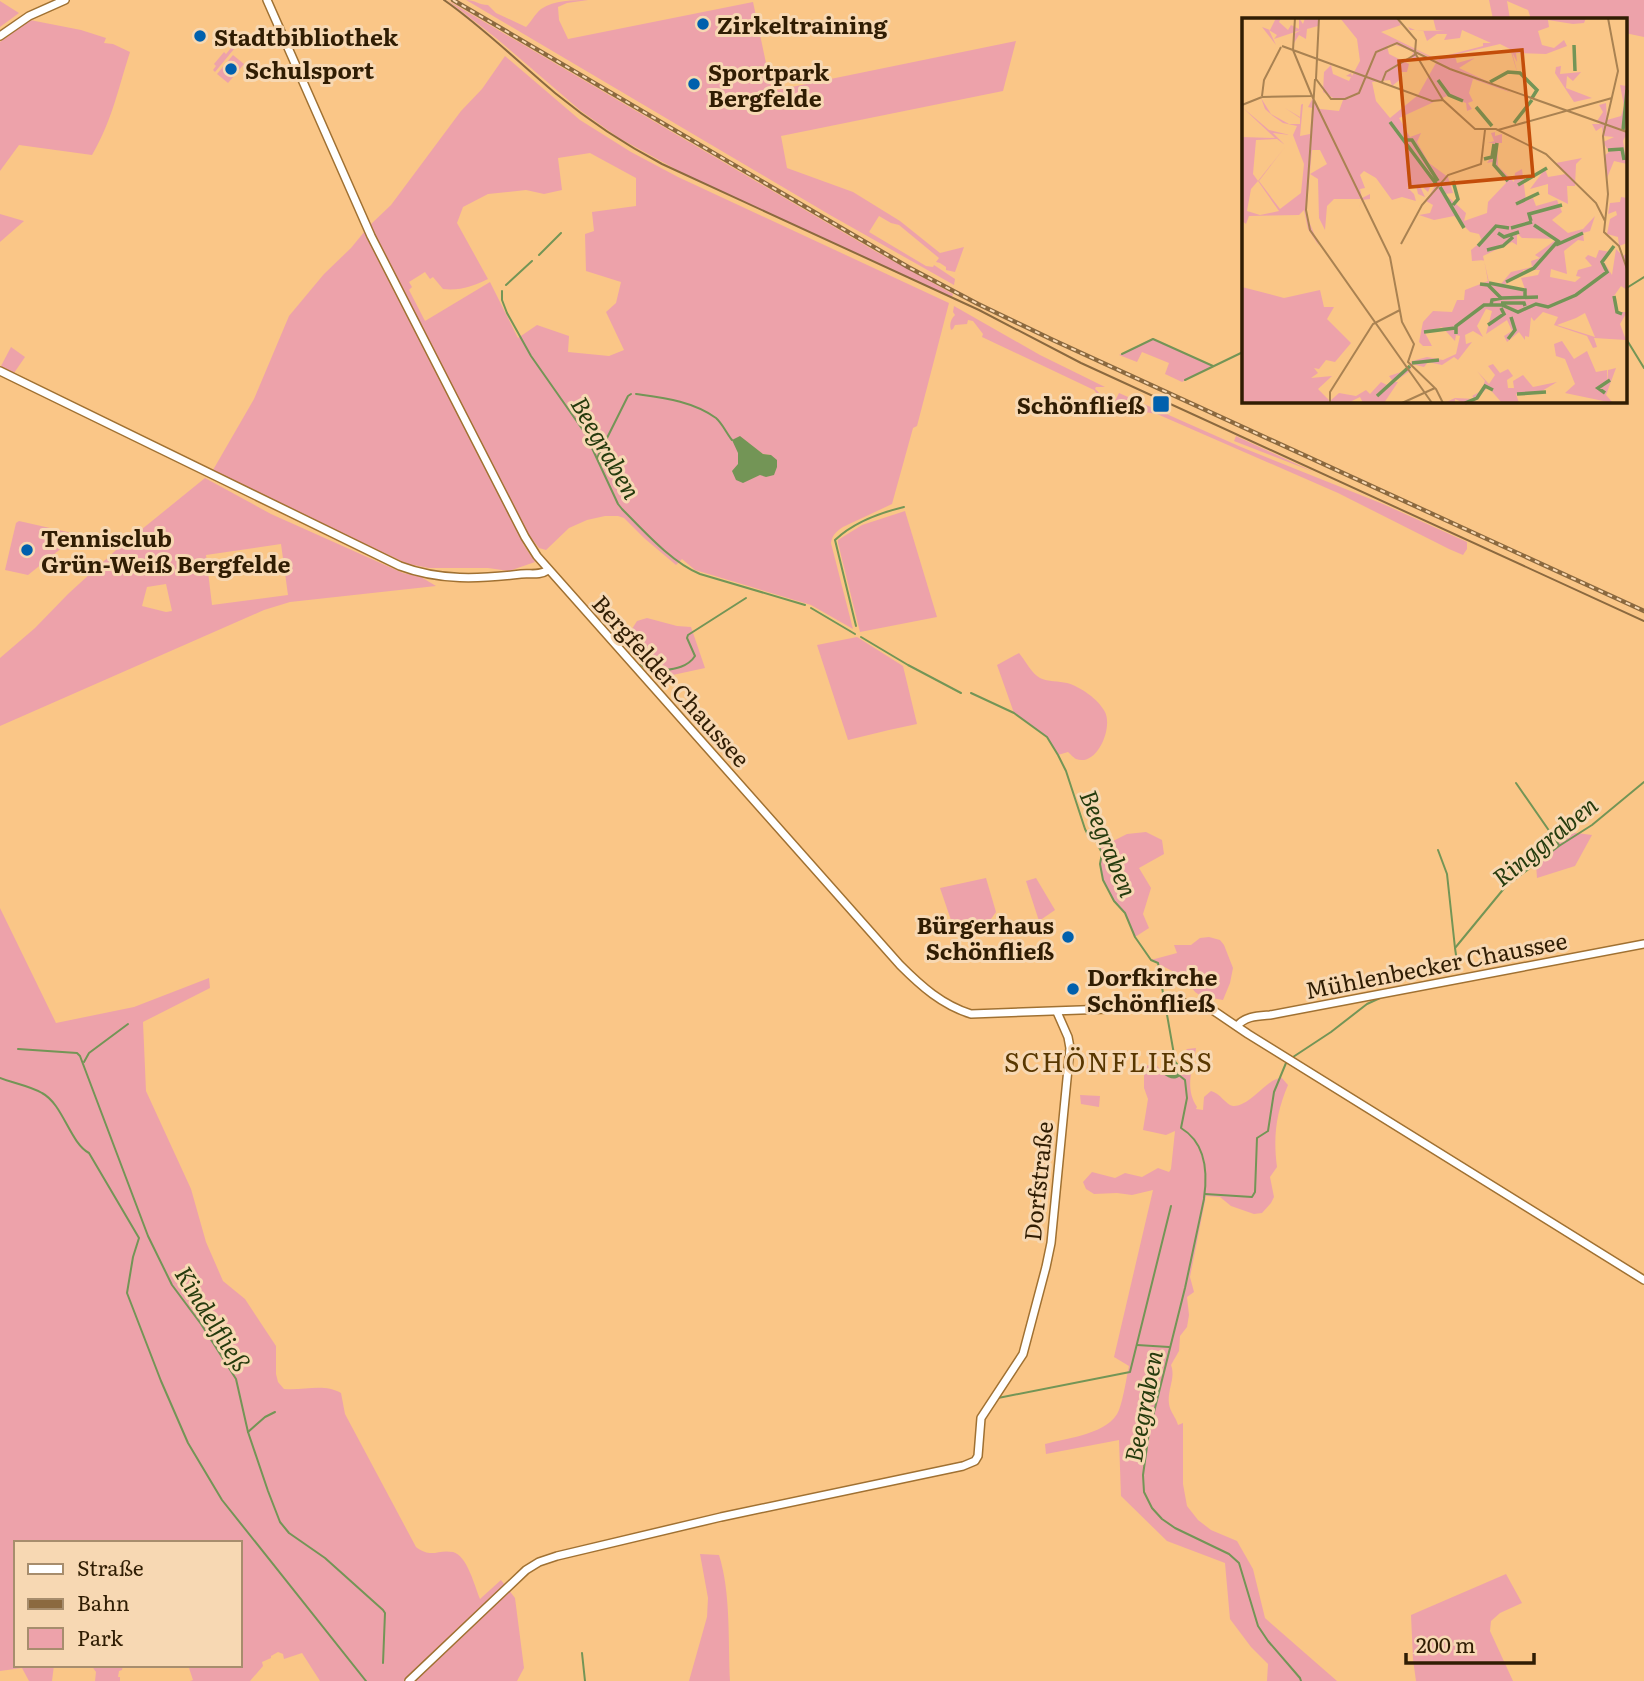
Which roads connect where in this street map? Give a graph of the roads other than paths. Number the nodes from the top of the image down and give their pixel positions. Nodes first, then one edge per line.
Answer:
1 (65, 0) edge
2 (267, 0) edge
3 (0, 36) edge
4 (0, 371) edge
5 (545, 567) junction
6 (1644, 944) edge
7 (1057, 1012) junction
8 (1237, 1026) junction
9 (1644, 1280) edge
10 (409, 1681) edge

1 - 3 main road
2 - 5 main road, Bergfelder Chaussee
4 - 5 main road
5 - 7 main road, Bergfelder Chaussee
6 - 8 main road, Mühlenbecker Chaussee
7 - 8 main road, Bergfelder Chaussee
7 - 10 main road, Dorfstraße
8 - 9 main road, Bergfelder Chaussee

